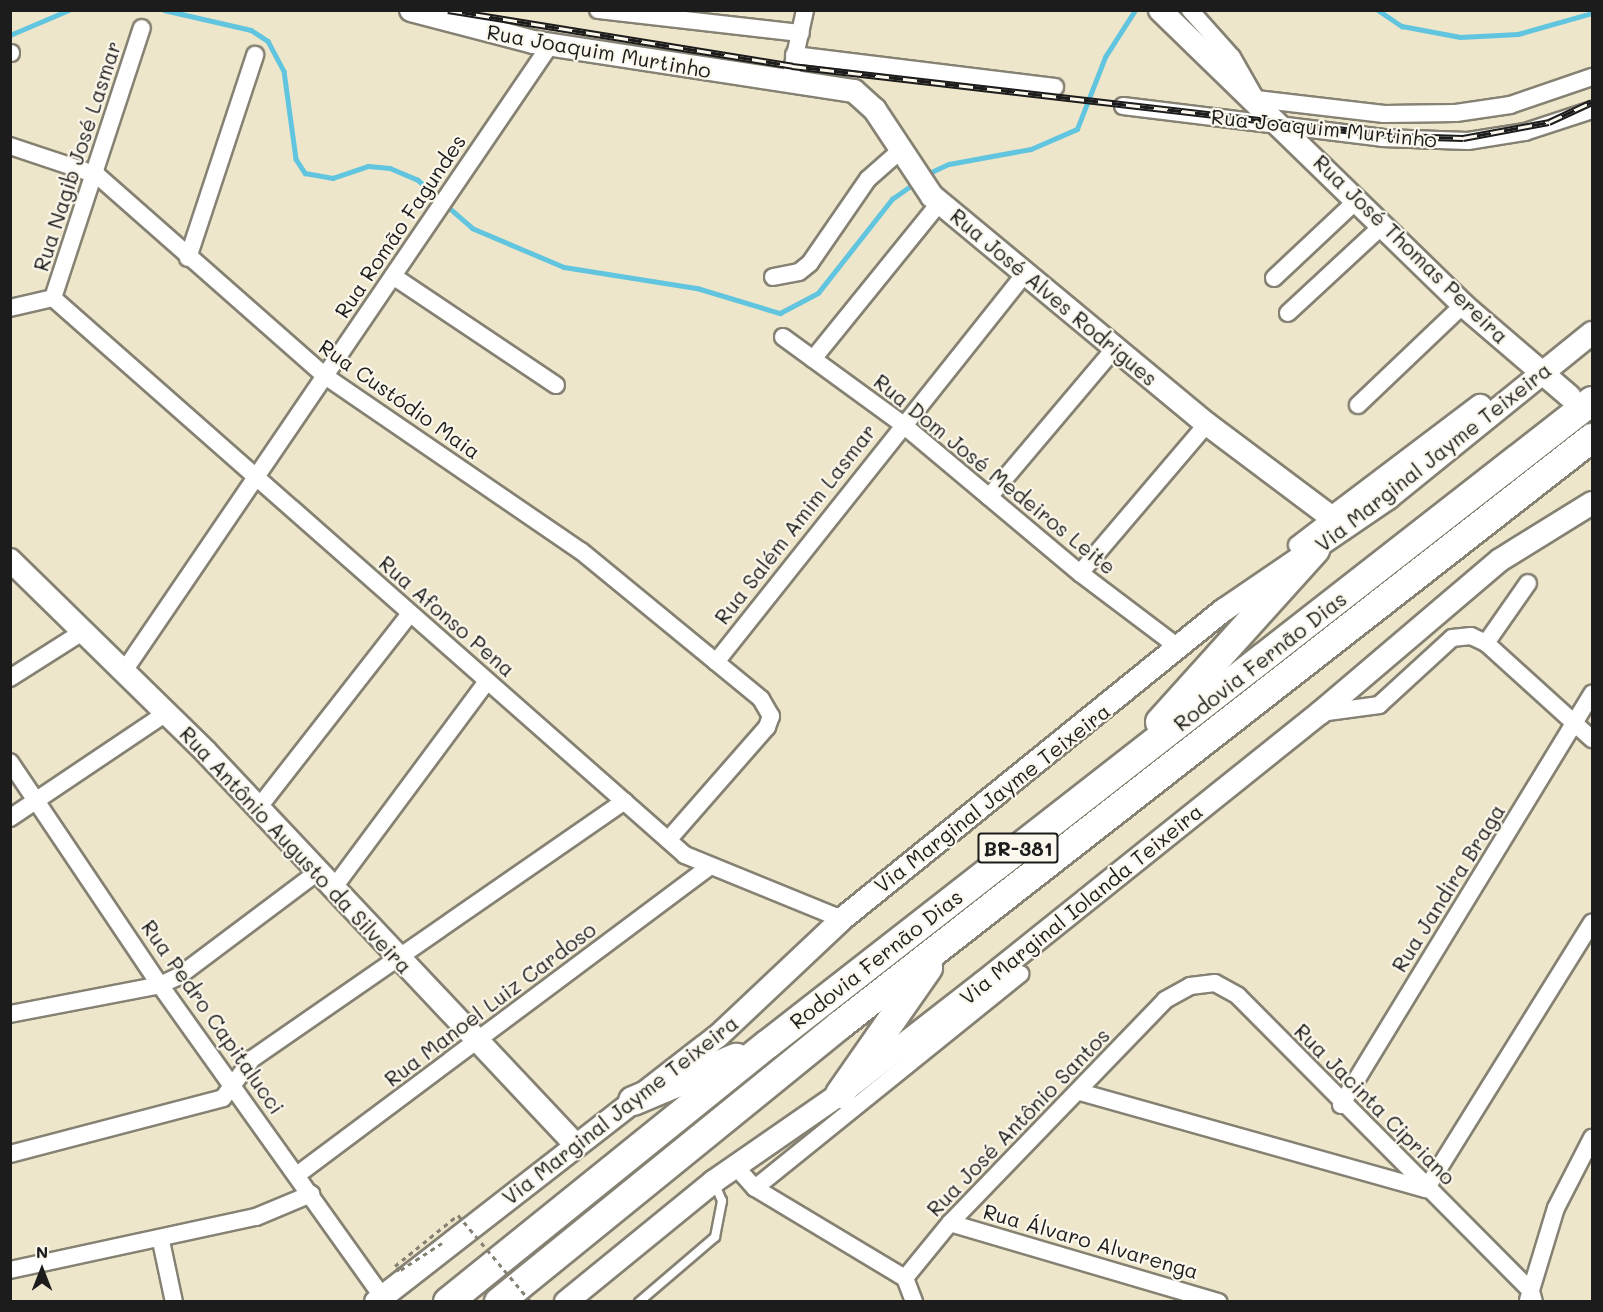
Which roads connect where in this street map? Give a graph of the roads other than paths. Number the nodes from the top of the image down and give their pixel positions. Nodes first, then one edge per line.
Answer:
1 (411, 10) edge
2 (598, 10) edge
3 (805, 10) edge
4 (1190, 10) edge
5 (1161, 11) edge
6 (142, 28) dead end
7 (801, 33) junction
8 (550, 45) junction
9 (255, 55) dead end
10 (794, 55) junction
11 (1593, 76) edge
12 (789, 83) junction
13 (1055, 87) dead end
14 (1256, 99) junction
15 (1123, 106) dead end
16 (1593, 110) edge
17 (1282, 125) junction
18 (10, 146) edge
19 (907, 157) junction
20 (97, 175) junction
21 (936, 199) junction
22 (1357, 200) junction
23 (1383, 225) junction
24 (188, 258) junction
25 (1024, 274) junction
26 (393, 276) junction
27 (773, 277) dead end
28 (1274, 278) dead end
29 (53, 298) junction
30 (1463, 305) junction
31 (10, 308) edge
32 (1287, 314) dead end
33 (1593, 333) edge
34 (783, 337) dead end
35 (1114, 349) junction
36 (813, 359) junction
37 (1537, 368) junction
38 (325, 376) junction
39 (556, 385) dead end
40 (1581, 398) edge
41 (1358, 405) dead end
42 (901, 423) junction
43 (1207, 424) junction
44 (1593, 438) edge
45 (256, 479) junction
46 (989, 497) junction
47 (1593, 503) edge
48 (1332, 518) junction
49 (1306, 547) junction
50 (10, 560) edge
51 (1080, 573) junction
52 (1528, 583) dead end
53 (410, 614) junction
54 (84, 631) junction
55 (1485, 643) junction
56 (1178, 647) junction
57 (716, 662) junction
58 (124, 671) junction
59 (10, 678) edge
60 (487, 681) junction
61 (1593, 694) edge
62 (166, 713) junction
63 (1320, 713) junction
64 (1575, 723) junction
65 (1593, 739) edge
66 (10, 762) edge
67 (1124, 767) junction
68 (37, 800) junction
69 (624, 801) junction
70 (258, 807) junction
71 (10, 818) edge
72 (669, 840) junction
73 (709, 867) junction
74 (320, 870) junction
75 (335, 886) junction
76 (842, 919) junction
77 (1593, 922) edge
78 (946, 944) junction
79 (398, 961) junction
80 (1020, 974) dead end
81 (160, 985) junction
82 (1165, 1000) joint
83 (10, 1014) edge
84 (481, 1040) junction
85 (768, 1044) junction
86 (235, 1084) junction
87 (1080, 1092) junction
88 (840, 1094) junction
89 (633, 1101) junction
90 (1341, 1105) junction
91 (1593, 1138) edge
92 (576, 1145) junction
93 (10, 1154) edge
94 (736, 1167) junction
95 (297, 1175) junction
96 (713, 1182) junction
97 (755, 1188) junction
98 (1426, 1189) junction
99 (311, 1194) junction
100 (950, 1223) junction
101 (161, 1241) junction
102 (10, 1270) edge
103 (905, 1278) junction
104 (458, 1292) edge
105 (1531, 1298) edge
106 (379, 1299) edge
107 (174, 1302) edge
108 (426, 1302) edge
109 (498, 1302) edge
110 (566, 1302) edge
111 (639, 1302) edge
112 (914, 1302) edge
113 (1219, 1302) edge

1 - 8 main road, Rua Joaquim Murtinho
2 - 7 street, Rua Joaquim Murtinho
3 - 7 street
4 - 14 street, Rua José Thomas Pereira
5 - 14 main road, Rua José Thomas Pereira
6 - 20 street, Rua Nagib José Lasmar
7 - 10 street
8 - 12 main road, Rua Joaquim Murtinho
8 - 26 street, Rua Romão Fagundes
9 - 24 street
10 - 12 street
10 - 13 street
11 - 14 street, Rua Joaquim Murtinho
12 - 19 main road, Rua José Alves Rodrigues
14 - 17 main road, Rua José Thomas Pereira
15 - 17 street, Rua Joaquim Murtinho
16 - 17 street, Rua Joaquim Murtinho
17 - 22 main road, Rua José Thomas Pereira
18 - 20 street, Rua Custódio Maia
19 - 21 main road, Rua José Alves Rodrigues
19 - 27 street
20 - 24 street, Rua Custódio Maia
20 - 29 street, Rua Nagib José Lasmar
21 - 25 main road, Rua José Alves Rodrigues
21 - 36 street
22 - 23 main road, Rua José Thomas Pereira
22 - 28 street
23 - 30 main road, Rua José Thomas Pereira
23 - 32 street
24 - 38 street, Rua Custódio Maia
25 - 35 main road, Rua José Alves Rodrigues
25 - 42 street, Rua Salém Amim Lasmar
26 - 38 street, Rua Romão Fagundes
26 - 39 street
29 - 31 street
29 - 45 street, Rua Afonso Pena
30 - 37 main road, Rua José Thomas Pereira
30 - 41 street
33 - 37 main road, Via Marginal Jayme Teixeira
34 - 36 street, Rua Dom José Medeiros Leite
35 - 43 main road, Rua José Alves Rodrigues
35 - 46 street
36 - 42 street, Rua Dom José Medeiros Leite
37 - 40 main road, Rua José Thomas Pereira
37 - 48 main road
37 - 49 main road, Via Marginal Jayme Teixeira
38 - 45 street, Rua Romão Fagundes
38 - 57 street, Rua Custódio Maia
40 - 67 highway, Rodovia Fernão Dias / BR-381
42 - 46 street, Rua Dom José Medeiros Leite
42 - 57 street, Rua Salém Amim Lasmar
43 - 48 main road, Rua José Alves Rodrigues
43 - 51 street
44 - 78 highway, Rodovia Fernão Dias / BR-381
45 - 53 street, Rua Afonso Pena
45 - 58 street, Rua Romão Fagundes
46 - 51 street, Rua Dom José Medeiros Leite
47 - 63 main road, Via Marginal Iolanda Teixeira
48 - 49 street
49 - 56 main road, Via Marginal Jayme Teixeira
49 - 67 highway
50 - 54 main road, Rua Antônio Augusto da Silveira
51 - 56 street, Rua Dom José Medeiros Leite
52 - 55 street
53 - 60 street, Rua Afonso Pena
53 - 70 street
54 - 58 main road, Rua Antônio Augusto da Silveira
54 - 59 street
55 - 63 street
55 - 64 street
56 - 76 main road, Via Marginal Jayme Teixeira
57 - 72 street, Rua Custódio Maia
58 - 62 main road, Rua Antônio Augusto da Silveira
60 - 69 street, Rua Afonso Pena
60 - 75 street
61 - 64 street, Rua Jandira Braga
62 - 68 street
62 - 70 main road, Rua Antônio Augusto da Silveira
63 - 88 main road, Via Marginal Iolanda Teixeira
64 - 65 street
64 - 90 street, Rua Jandira Braga
66 - 68 street, Rua Pedro Capitalucci
67 - 85 highway, Rodovia Fernão Dias / BR-381
68 - 71 street
68 - 81 street, Rua Pedro Capitalucci
69 - 72 street, Rua Afonso Pena
69 - 79 street
70 - 74 main road, Rua Antônio Augusto da Silveira
72 - 73 street, Rua Afonso Pena
73 - 76 street, Rua Afonso Pena
73 - 84 street, Rua Manoel Luiz Cardoso
74 - 75 main road, Rua Antônio Augusto da Silveira
74 - 81 street
75 - 79 main road, Rua Antônio Augusto da Silveira
76 - 89 main road, Via Marginal Jayme Teixeira
77 - 98 street
78 - 88 highway
78 - 109 highway, Rodovia Fernão Dias / BR-381
79 - 84 main road, Rua Antônio Augusto da Silveira
79 - 86 street
80 - 97 street
81 - 83 street
81 - 86 street, Rua Pedro Capitalucci
82 - 87 street, Rua José Antônio Santos
82 - 90 street, Rua Jacinta Cipriano
84 - 92 main road, Rua Antônio Augusto da Silveira
84 - 95 street, Rua Manoel Luiz Cardoso
85 - 89 highway
85 - 104 highway, Rodovia Fernão Dias / BR-381
86 - 93 street
86 - 95 street, Rua Pedro Capitalucci
87 - 98 street
87 - 100 street, Rua José Antônio Santos
88 - 94 main road, Via Marginal Iolanda Teixeira
89 - 92 main road, Via Marginal Jayme Teixeira
90 - 98 street, Rua Jacinta Cipriano
91 - 105 street
92 - 106 main road, Via Marginal Jayme Teixeira
94 - 96 main road, Via Marginal Iolanda Teixeira
94 - 97 street
95 - 99 street, Rua Pedro Capitalucci
96 - 110 main road, Via Marginal Iolanda Teixeira
96 - 111 lane
97 - 103 street
98 - 105 street, Rua Jacinta Cipriano
99 - 101 street
99 - 106 street, Rua Pedro Capitalucci
100 - 103 street, Rua José Antônio Santos
100 - 113 street, Rua Álvaro Alvarenga
101 - 102 street
101 - 107 street
103 - 112 street
104 - 108 highway, Rodovia Fernão Dias

